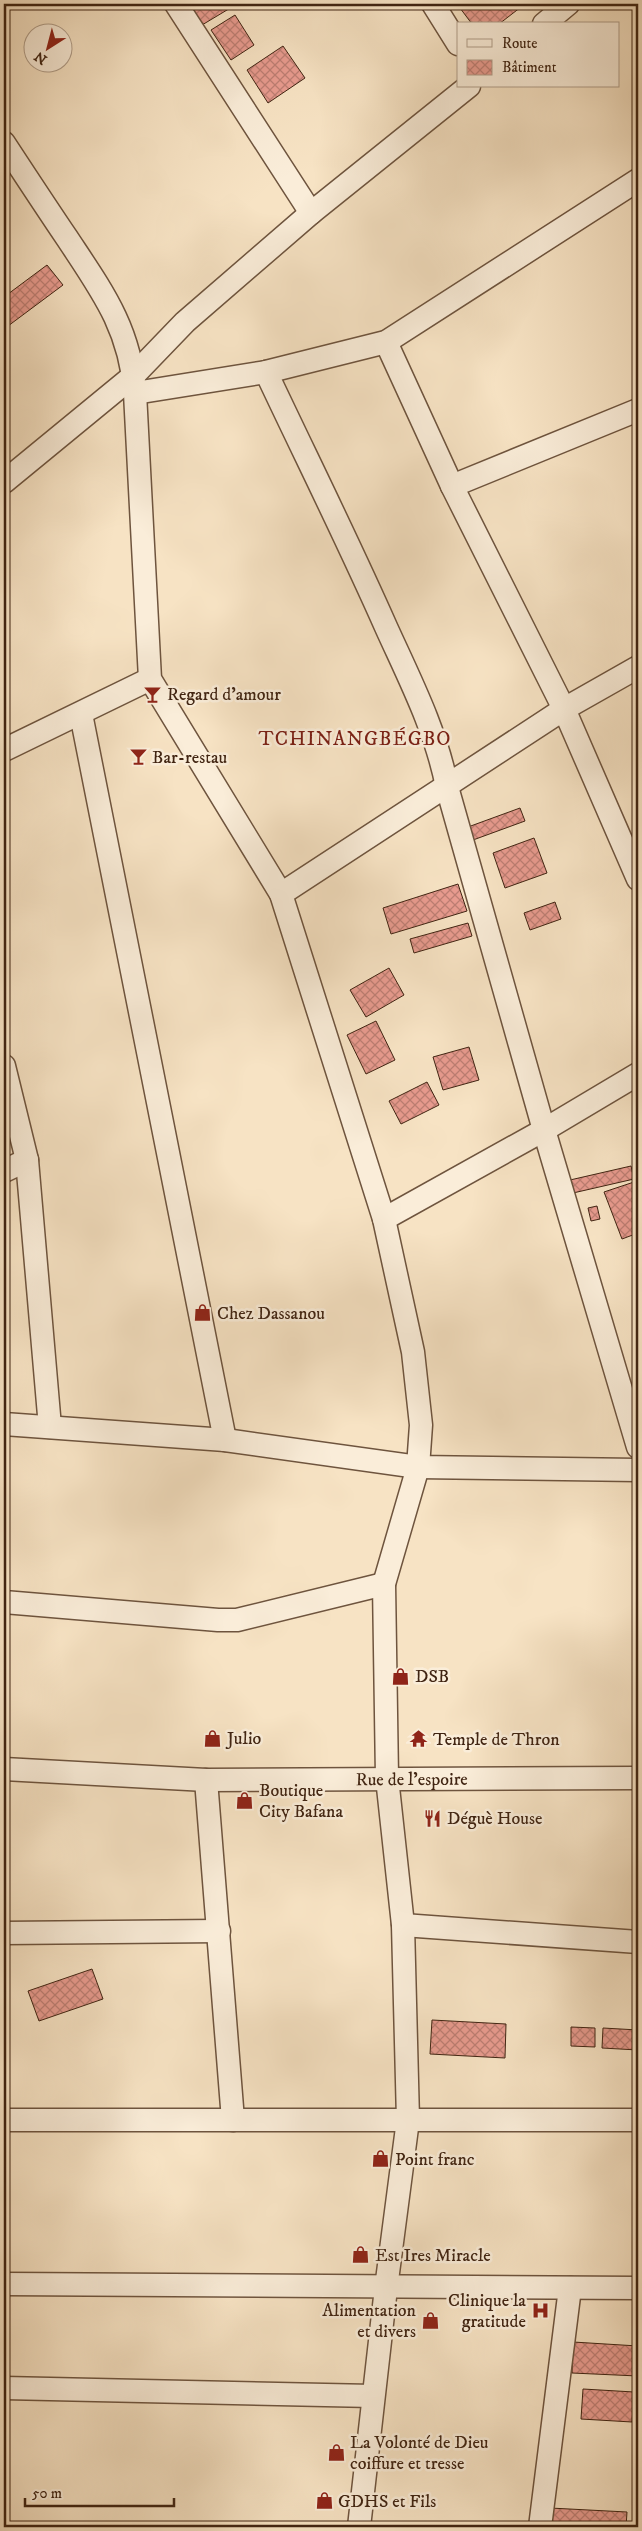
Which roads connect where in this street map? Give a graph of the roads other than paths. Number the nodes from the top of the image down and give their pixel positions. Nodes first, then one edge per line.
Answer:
1 (176, 4) edge
2 (433, 4) edge
3 (568, 4) edge
4 (546, 22) edge
5 (457, 42) edge
6 (466, 88) edge
7 (4, 143) edge
8 (638, 180) edge
9 (310, 213) junction
10 (386, 342) junction
11 (266, 372) junction
12 (134, 384) junction
13 (638, 410) edge
14 (4, 482) edge
15 (452, 486) junction
16 (638, 667) edge
17 (150, 679) junction
18 (564, 709) junction
19 (81, 714) junction
20 (4, 750) edge
21 (447, 787) junction
22 (638, 878) edge
23 (281, 894) junction
24 (4, 1066) edge
25 (638, 1074) edge
26 (544, 1130) junction
27 (27, 1160) junction
28 (4, 1171) edge
29 (384, 1218) junction
30 (4, 1424) edge
31 (50, 1427) junction
32 (225, 1440) junction
33 (638, 1447) edge
34 (418, 1467) junction
35 (638, 1470) edge
36 (384, 1584) junction
37 (4, 1602) edge
38 (4, 1769) edge
39 (387, 1778) junction
40 (638, 1778) edge
41 (206, 1780) junction
42 (403, 1925) junction
43 (219, 1931) junction
44 (4, 1933) edge
45 (638, 1942) edge
46 (4, 2120) edge
47 (233, 2120) junction
48 (408, 2120) junction
49 (638, 2120) edge
50 (4, 2284) edge
51 (386, 2288) junction
52 (570, 2288) junction
53 (638, 2288) edge
54 (4, 2388) edge
55 (373, 2396) junction
56 (359, 2527) edge
57 (540, 2527) edge

1 - 9 street
2 - 5 street
3 - 4 street
6 - 9 street
7 - 12 street
8 - 10 street
9 - 12 street
10 - 11 street
10 - 15 street
11 - 12 street
11 - 21 street
12 - 14 street
12 - 17 street
13 - 15 street
15 - 18 street
16 - 18 street
17 - 19 street
17 - 23 street
18 - 21 street
18 - 22 street
19 - 20 street
19 - 32 street
21 - 23 street
21 - 26 street
23 - 29 street
24 - 27 street
25 - 26 street
26 - 29 street
26 - 33 street
27 - 28 street
27 - 31 street
29 - 34 street
30 - 31 street
31 - 32 street
32 - 34 street
34 - 35 street
34 - 36 street
36 - 37 street
36 - 39 street
38 - 41 street, Rue de l'espoire
39 - 40 street, Rue de l'espoire
39 - 41 street, Rue de l'espoire
39 - 42 street
41 - 43 street
42 - 45 street
42 - 48 street
43 - 44 street
43 - 47 street
46 - 47 street
47 - 48 street
48 - 49 street
48 - 51 street
50 - 51 street
51 - 52 street
51 - 55 street
52 - 53 street
52 - 57 street
54 - 55 street
55 - 56 street

